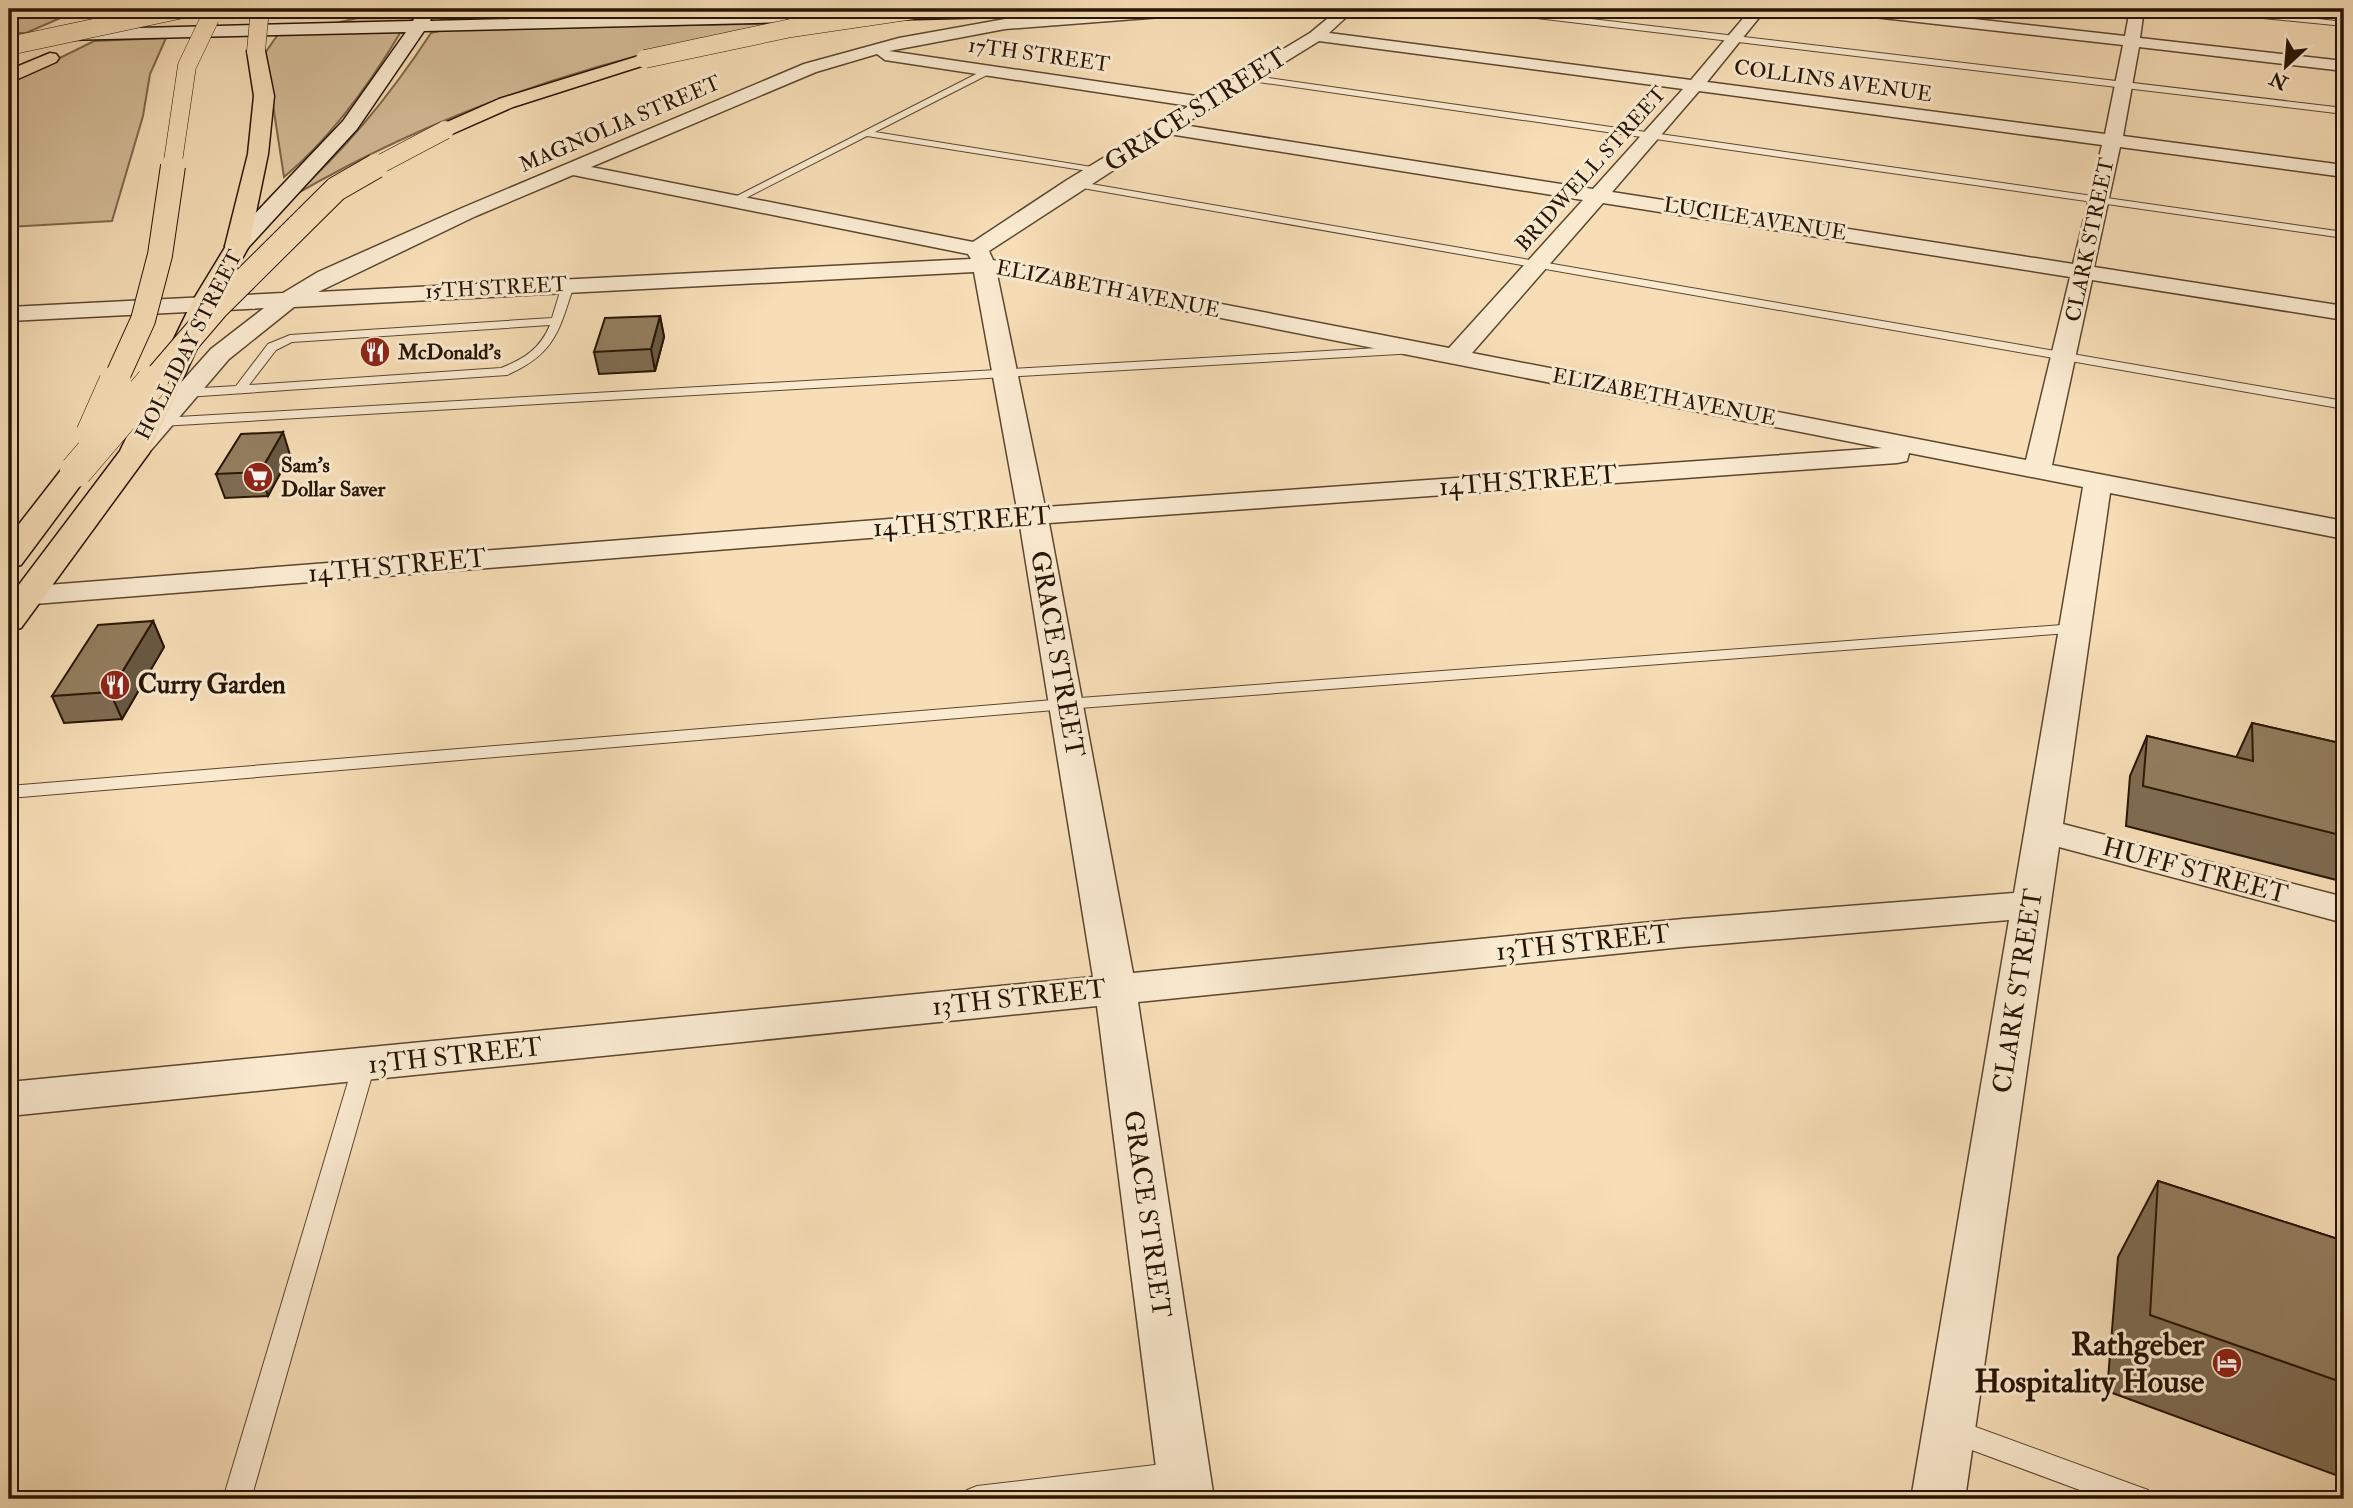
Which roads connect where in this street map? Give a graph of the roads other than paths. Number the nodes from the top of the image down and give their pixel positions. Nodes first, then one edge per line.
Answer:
1 (103, 9) edge
2 (141, 9) edge
3 (183, 9) edge
4 (260, 9) edge
5 (485, 9) edge
6 (920, 9) edge
7 (1123, 9) edge
8 (1200, 9) edge
9 (1511, 9) edge
10 (1759, 9) edge
11 (1847, 9) edge
12 (1893, 9) edge
13 (2137, 9) edge
14 (2235, 9) edge
15 (363, 11) dead end
16 (214, 13) edge
17 (424, 16) edge
18 (1910, 16) junction
19 (592, 20) junction
20 (2344, 24) edge
21 (1329, 25) edge
22 (243, 29) junction
23 (9, 37) edge
24 (1734, 39) junction
25 (2130, 42) junction
26 (9, 46) edge
27 (9, 52) edge
28 (864, 52) junction
29 (2344, 66) edge
30 (988, 71) junction
31 (9, 77) edge
32 (1248, 78) junction
33 (1699, 82) junction
34 (2125, 86) junction
35 (1206, 103) junction
36 (2344, 111) edge
37 (1166, 128) junction
38 (866, 133) junction
39 (1651, 135) junction
40 (2112, 136) junction
41 (2344, 162) edge
42 (570, 169) junction
43 (2344, 172) edge
44 (1086, 178) junction
45 (1598, 194) junction
46 (734, 200) junction
47 (2099, 200) junction
48 (2344, 234) edge
49 (237, 246) junction
50 (981, 257) junction
51 (1536, 265) junction
52 (2084, 272) junction
53 (568, 285) junction
54 (291, 298) junction
55 (205, 302) junction
56 (2344, 313) edge
57 (9, 314) edge
58 (555, 321) junction
59 (1419, 350) junction
60 (1455, 356) junction
61 (2064, 357) junction
62 (1005, 372) junction
63 (239, 390) junction
64 (186, 393) junction
65 (2344, 405) edge
66 (161, 422) junction
67 (1914, 446) junction
68 (134, 453) junction
69 (2037, 470) junction
70 (76, 471) junction
71 (2098, 482) junction
72 (1033, 516) junction
73 (2344, 530) edge
74 (9, 558) edge
75 (18, 596) edge
76 (9, 621) edge
77 (2076, 629) junction
78 (1066, 704) junction
79 (9, 792) edge
80 (2045, 831) junction
81 (2030, 905) junction
82 (2344, 910) edge
83 (1115, 988) junction
84 (364, 1065) junction
85 (9, 1099) edge
86 (1948, 1429) junction
87 (1185, 1487) edge
88 (237, 1499) edge
89 (977, 1499) edge
90 (1938, 1499) edge
91 (2138, 1499) edge

1 - 27 main road, bridge
2 - 31 main road, bridge
3 - 26 main road, bridge
4 - 49 main road, bridge
5 - 19 main road
6 - 70 main road, bridge
7 - 19 main road
8 - 28 street, MAGNOLIA STREET
9 - 24 lane
10 - 24 street, BRIDWELL STREET
11 - 18 street
12 - 18 street
13 - 25 street, CLARK STREET
14 - 20 lane
15 - 22 main road
16 - 70 main road, bridge
17 - 19 main road
17 - 22 main road
17 - 49 main road, HOLLIDAY STREET
18 - 25 street
21 - 32 street, GRACE STREET
21 - 33 street, COLLINS AVENUE
22 - 23 main road
24 - 33 street, BRIDWELL STREET
24 - 34 lane
25 - 29 street
25 - 34 street, CLARK STREET
28 - 30 street, 17TH STREET
28 - 42 street, MAGNOLIA STREET
30 - 35 street, 17TH STREET
30 - 38 lane
32 - 35 street, GRACE STREET
32 - 39 lane
33 - 39 street, BRIDWELL STREET
33 - 40 street, COLLINS AVENUE
34 - 36 lane
34 - 40 street, CLARK STREET
35 - 37 street, GRACE STREET
37 - 44 street, GRACE STREET
37 - 45 street, LUCILE AVENUE
38 - 44 lane
38 - 46 lane
39 - 45 street, BRIDWELL STREET
39 - 47 lane
40 - 41 street, COLLINS AVENUE
40 - 43 street, COLLINS AVENUE
40 - 47 street, CLARK STREET
42 - 46 street, ELIZABETH AVENUE
42 - 54 street, MAGNOLIA STREET
44 - 50 street, GRACE STREET
44 - 51 lane
45 - 51 street, BRIDWELL STREET
45 - 52 street, LUCILE AVENUE
46 - 50 street, ELIZABETH AVENUE
47 - 48 lane
47 - 52 street, CLARK STREET
49 - 55 main road, HOLLIDAY STREET
50 - 53 street, 15TH STREET
50 - 59 street, ELIZABETH AVENUE
50 - 62 street, GRACE STREET
51 - 60 street, BRIDWELL STREET
51 - 61 lane
52 - 56 street, LUCILE AVENUE
52 - 61 street, CLARK STREET
53 - 54 street, 15TH STREET
53 - 58 lane
54 - 55 street, 15TH STREET
54 - 64 street, MAGNOLIA STREET
55 - 57 street, 15TH STREET
55 - 68 main road, HOLLIDAY STREET
58 - 63 lane
58 - 63 lane
59 - 60 street, ELIZABETH AVENUE
59 - 62 lane
60 - 67 street, ELIZABETH AVENUE
61 - 65 lane
61 - 69 street, CLARK STREET
62 - 66 lane
62 - 72 street, GRACE STREET
63 - 64 lane
64 - 66 street, MAGNOLIA STREET
66 - 68 street, MAGNOLIA STREET
67 - 69 street, ELIZABETH AVENUE
67 - 72 street, 14TH STREET
68 - 75 main road, HOLLIDAY STREET
69 - 71 street, ELIZABETH AVENUE
70 - 74 main road
71 - 73 street, ELIZABETH AVENUE
71 - 77 street, CLARK STREET
72 - 75 street, 14TH STREET
72 - 78 street, GRACE STREET
75 - 76 main road, HOLLIDAY STREET
77 - 78 lane
77 - 80 street, CLARK STREET
78 - 79 lane
78 - 83 street, GRACE STREET
80 - 81 street, CLARK STREET
80 - 82 street, HUFF STREET
81 - 83 street, 13TH STREET
81 - 86 street, CLARK STREET
83 - 84 street, 13TH STREET
83 - 87 street, GRACE STREET
84 - 85 street, 13TH STREET
84 - 88 lane
86 - 90 street, CLARK STREET
86 - 91 lane
87 - 89 lane

